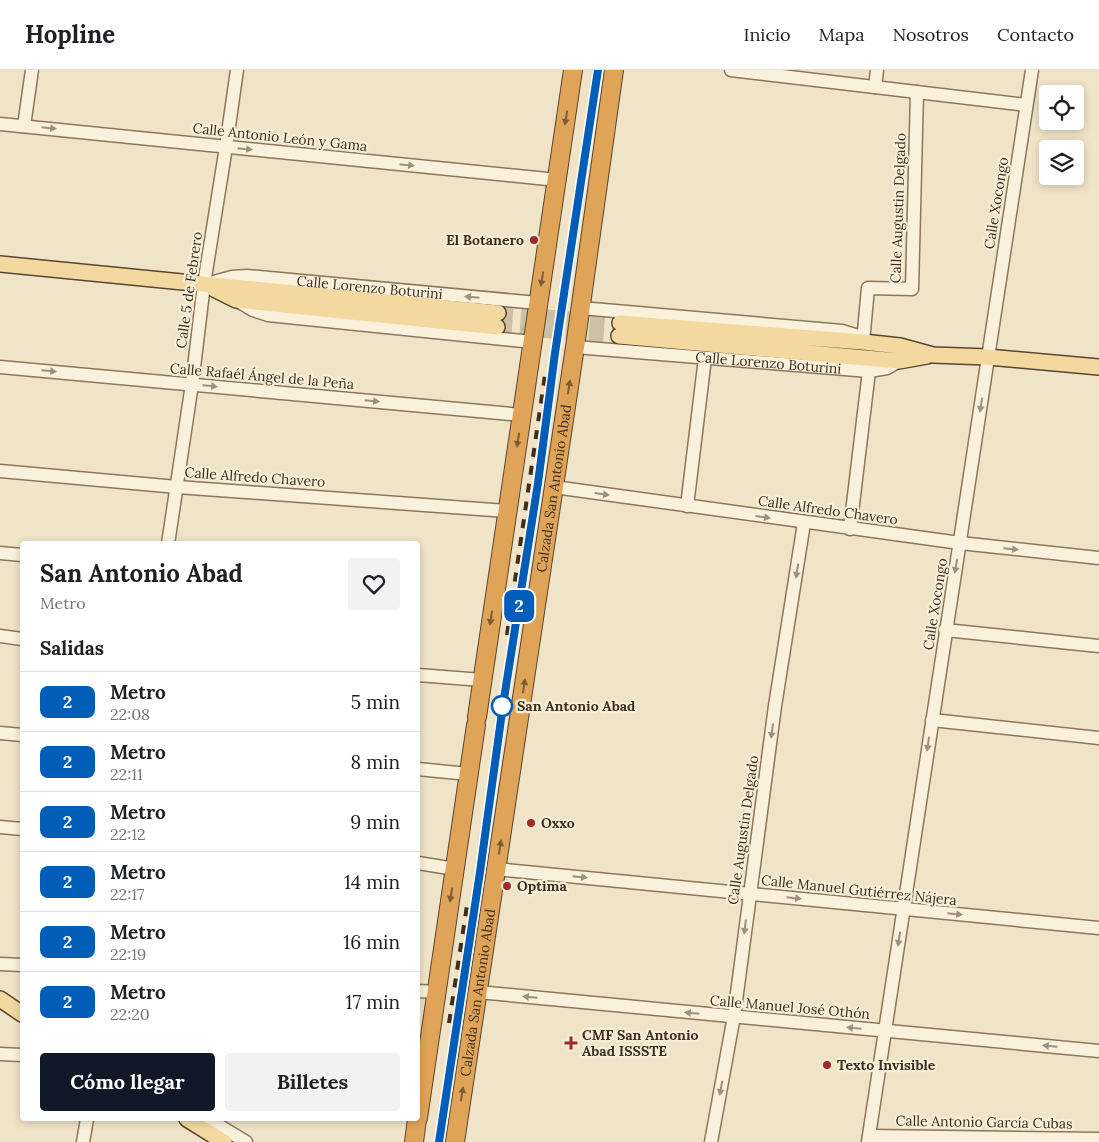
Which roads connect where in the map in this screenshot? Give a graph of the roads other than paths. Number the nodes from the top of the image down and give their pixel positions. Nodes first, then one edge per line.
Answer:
1 (32, 70) edge
2 (237, 70) edge
3 (573, 70) edge
4 (614, 70) edge
5 (731, 70) edge
6 (877, 70) edge
7 (1032, 70) edge
8 (875, 87) junction
9 (917, 92) junction
10 (1026, 105) junction
11 (0, 124) edge
12 (24, 126) junction
13 (226, 147) junction
14 (557, 180) junction
15 (0, 264) edge
16 (204, 284) junction
17 (236, 300) junction
18 (538, 303) junction
19 (581, 308) junction
20 (533, 342) junction
21 (863, 342) junction
22 (575, 347) junction
23 (933, 355) junction
24 (988, 357) junction
25 (705, 358) junction
26 (899, 361) junction
27 (0, 367) edge
28 (1099, 368) edge
29 (869, 370) junction
30 (192, 384) junction
31 (522, 415) junction
32 (0, 471) edge
33 (177, 487) junction
34 (554, 487) junction
35 (687, 506) junction
36 (507, 511) junction
37 (804, 523) junction
38 (850, 529) junction
39 (168, 541) edge
40 (960, 543) junction
41 (0, 553) edge
42 (20, 555) edge
43 (1099, 558) edge
44 (945, 630) junction
45 (0, 636) edge
46 (20, 639) edge
47 (1099, 646) edge
48 (420, 675) edge
49 (482, 680) junction
50 (932, 720) junction
51 (0, 733) edge
52 (20, 734) edge
53 (1099, 738) edge
54 (420, 770) edge
55 (468, 774) junction
56 (0, 827) edge
57 (20, 829) edge
58 (420, 864) edge
59 (496, 868) junction
60 (455, 869) junction
61 (750, 894) junction
62 (904, 909) junction
63 (1099, 928) edge
64 (0, 964) edge
65 (20, 965) edge
66 (420, 991) edge
67 (436, 992) junction
68 (478, 992) junction
69 (0, 999) edge
70 (20, 1013) edge
71 (734, 1016) junction
72 (885, 1031) junction
73 (1099, 1051) edge
74 (0, 1054) edge
75 (20, 1056) edge
76 (420, 1098) edge
77 (86, 1121) edge
78 (190, 1121) edge
79 (211, 1121) edge
80 (417, 1121) edge
81 (1099, 1138) edge
82 (868, 1139) edge
83 (83, 1142) edge
84 (224, 1142) edge
85 (246, 1142) edge
86 (414, 1142) edge
87 (455, 1142) edge
88 (711, 1142) edge

1 - 12 street
2 - 13 street, Calle 5 de Febrero
3 -> 14 highway
4 - 19 highway, Calzada San Antonio Abad
5 - 8 street
6 - 8 street
7 - 10 street, Calle Xocongo
8 - 9 street
9 - 10 street
9 - 21 street, Calle Augustin Delgado
10 - 24 street, Calle Xocongo
11 - 12 street, Calle Antonio León y Gama
12 -> 13 street, Calle Antonio León y Gama
13 -> 14 street, Calle Antonio León y Gama
13 - 16 street, Calle 5 de Febrero
14 -> 18 highway
15 - 16 main road, Calle Lorenzo Boturini
16 - 17 main road, Calle Lorenzo Boturini
16 - 17 main road, Calle Lorenzo Boturini
18 -> 16 street, Calle Lorenzo Boturini
16 - 30 street, Calle 5 de Febrero
17 - 20 street, Calle Lorenzo Boturini
18 - 20 highway
19 - 21 street, Calle Lorenzo Boturini
19 - 22 highway, Calzada San Antonio Abad
20 - 31 highway
21 - 23 main road, Calle Lorenzo Boturini
21 - 26 main road, Calle Lorenzo Boturini
22 - 25 street, Calle Lorenzo Boturini
34 -> 22 highway, Calzada San Antonio Abad
23 - 24 main road, Calle Lorenzo Boturini
23 - 26 main road, Calle Lorenzo Boturini
24 - 28 main road, Calle Lorenzo Boturini
24 -> 40 street, Calle Xocongo
25 - 29 street, Calle Lorenzo Boturini
25 - 35 street
26 - 29 street, Calle Lorenzo Boturini
27 -> 30 street, Calle Rafaél Ángel de la Peña
29 - 38 street
30 -> 31 street, Calle Rafaél Ángel de la Peña
30 - 33 street, Calle 5 de Febrero
31 -> 36 highway
32 - 33 street, Calle Alfredo Chavero
33 - 36 street, Calle Alfredo Chavero
33 - 39 street, Calle 5 de Febrero
34 -> 35 street, Calle Alfredo Chavero
59 -> 34 highway, Calzada San Antonio Abad
35 -> 37 street, Calle Alfredo Chavero
36 -> 49 highway
37 - 38 street, Calle Alfredo Chavero
37 -> 61 street, Calle Augustin Delgado
38 - 40 street, Calle Alfredo Chavero
40 -> 43 street, Calle Alfredo Chavero
40 -> 44 street, Calle Xocongo
41 - 42 street
44 - 47 street
44 - 50 street, Calle Xocongo
45 - 46 street
48 - 49 street
49 - 55 highway
50 - 53 street
50 -> 62 street, Calle Xocongo
51 - 52 street
54 - 55 street
55 - 60 highway
56 - 57 street
58 - 60 street
59 -> 61 street, Calle Manuel Gutiérrez Nájera
59 - 68 highway, Calzada San Antonio Abad
60 -> 67 highway
61 -> 62 street, Calle Manuel Gutiérrez Nájera
61 -> 71 street, Calle Augustin Delgado
62 -> 63 street, Calle Manuel Gutiérrez Nájera
62 -> 72 street, Calle Xocongo
64 - 65 street
66 - 67 street
67 - 76 highway
71 -> 68 street, Calle Manuel José Othón
87 -> 68 highway, Calzada San Antonio Abad
69 - 70 main road
72 -> 71 street, Calle Manuel José Othón
71 -> 88 street, Calle Augustin Delgado
73 -> 72 street, Calle Manuel José Othón
72 - 82 street, Calle Xocongo
74 - 75 street
77 - 83 street
78 - 84 main road
79 - 85 street
80 - 86 highway
81 - 82 street, Calle Antonio García Cubas

